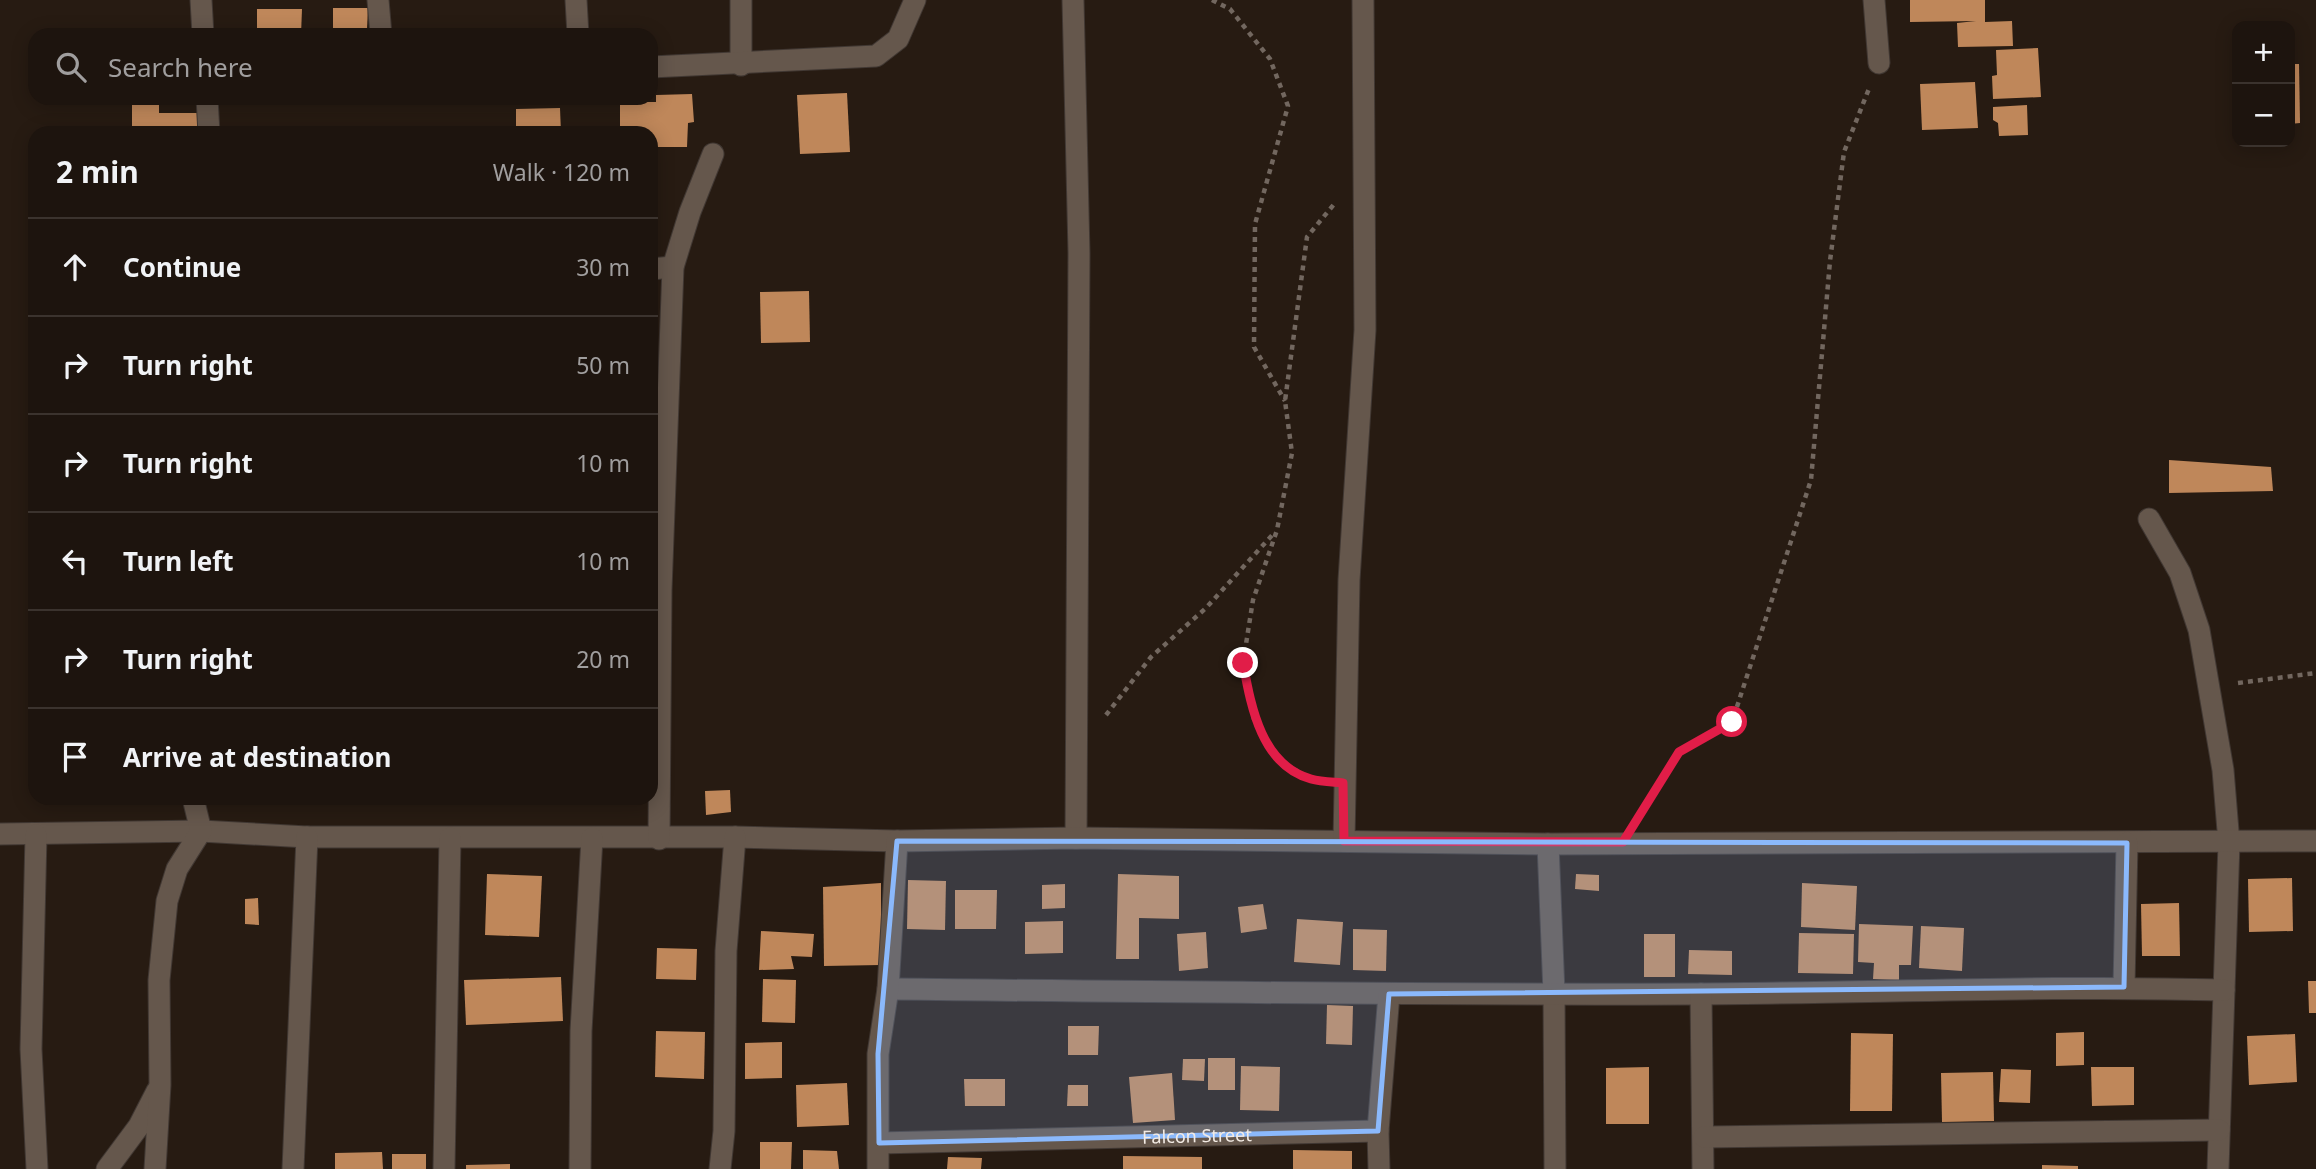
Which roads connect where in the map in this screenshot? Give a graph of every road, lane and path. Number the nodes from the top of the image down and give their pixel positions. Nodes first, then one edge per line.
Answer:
1 (201, 0) edge
2 (378, 0) edge
3 (576, 0) edge
4 (741, 0) edge
5 (915, 0) edge
6 (1073, 0) edge
7 (1212, 0) edge
8 (1363, 0) edge
9 (1874, 0) edge
10 (203, 28) edge
11 (380, 28) edge
12 (578, 28) edge
13 (1880, 63) joint
14 (741, 65) junction
15 (658, 67) edge
16 (207, 105) edge
17 (209, 126) edge
18 (713, 154) dead end
19 (1365, 167) junction
20 (673, 267) junction
21 (658, 268) edge
22 (1285, 401) junction
23 (2149, 519) dead end
24 (1277, 530) junction
25 (2316, 674) edge
26 (2209, 687) junction
27 (1105, 718) dead end
28 (1343, 783) junction
29 (195, 805) edge
30 (201, 831) junction
31 (0, 834) edge
32 (36, 835) junction
33 (307, 837) junction
34 (735, 837) junction
35 (450, 838) junction
36 (592, 838) junction
37 (1076, 838) junction
38 (659, 839) junction
39 (897, 841) junction
40 (1344, 841) junction
41 (2316, 841) edge
42 (1623, 842) junction
43 (2127, 843) junction
44 (2229, 843) junction
45 (1548, 844) junction
46 (2124, 987) junction
47 (888, 989) junction
48 (2224, 990) junction
49 (1554, 993) junction
50 (1389, 994) junction
51 (1701, 994) junction
52 (160, 1085) junction
53 (2219, 1130) junction
54 (1377, 1131) junction
55 (1704, 1137) junction
56 (879, 1143) junction
57 (37, 1169) edge
58 (107, 1169) edge
59 (155, 1169) edge
60 (293, 1169) edge
61 (444, 1169) edge
62 (580, 1169) edge
63 (720, 1169) edge
64 (878, 1169) edge
65 (1379, 1169) edge
66 (1555, 1169) edge
67 (1703, 1169) edge
68 (2218, 1169) edge

1 - 10 street
2 - 11 street
3 - 12 street
4 - 14 street
5 - 14 street
6 - 37 street
7 - 22 path
8 - 19 street
9 - 13 street
13 - 42 path
14 - 15 street
16 - 17 street
18 - 20 street
19 - 22 path
19 - 28 street
20 - 21 street
20 - 38 street
22 - 24 path
23 - 26 street
24 - 27 path
24 - 28 path
25 - 26 path
26 - 44 street
28 - 40 street
29 - 30 street
30 - 32 street
30 - 33 street
30 - 52 street
31 - 32 street
32 - 57 street
33 - 35 street
33 - 60 street
34 - 38 street
34 - 39 street
34 - 63 street
35 - 36 street
35 - 61 street
36 - 38 street
36 - 62 street
37 - 39 street
37 - 40 street
39 - 47 street
40 - 45 street
41 - 44 street
42 - 43 street
42 - 45 street
43 - 44 street
43 - 46 street
44 - 48 street
45 - 49 street
46 - 48 street
46 - 51 street
47 - 50 street
47 - 56 street
48 - 53 street
49 - 50 street
49 - 51 street
49 - 66 street
50 - 54 street
51 - 55 street
52 - 58 street
52 - 59 street
53 - 55 street
53 - 68 street
54 - 56 street, Falcon Street
54 - 65 street
55 - 67 street
56 - 64 street

